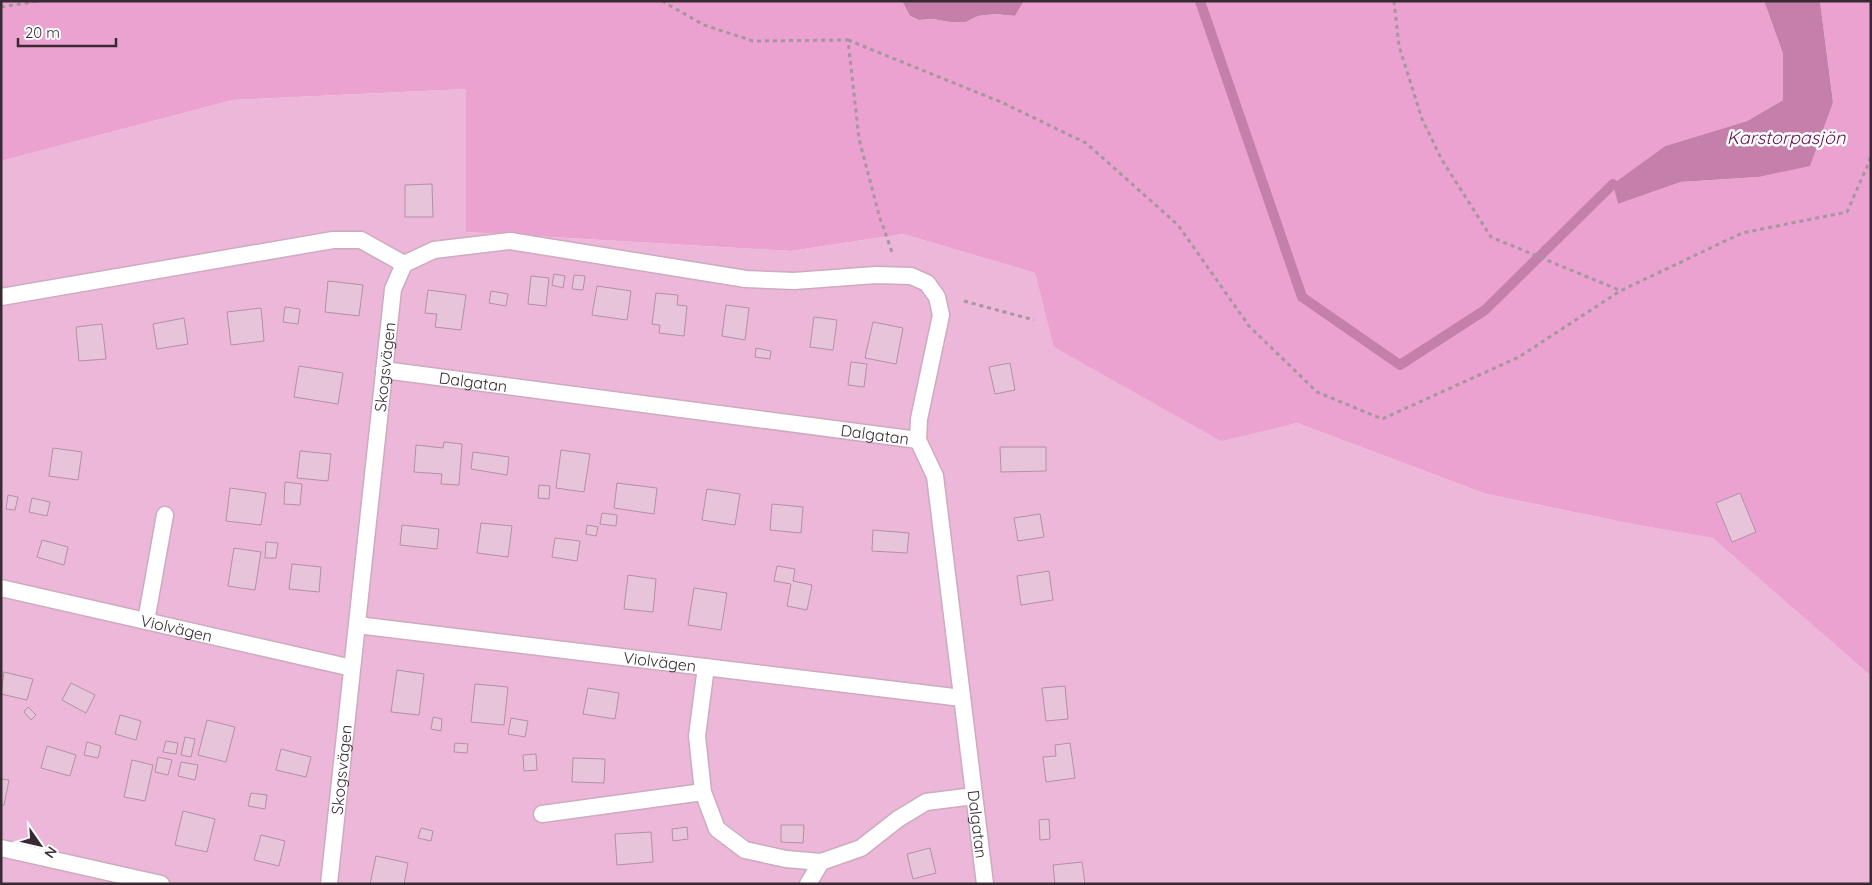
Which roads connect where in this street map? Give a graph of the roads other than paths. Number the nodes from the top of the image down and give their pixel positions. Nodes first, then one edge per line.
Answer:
1 (404, 264) junction
2 (1, 297) edge
3 (384, 370) junction
4 (918, 440) junction
5 (166, 515) dead end
6 (1, 588) edge
7 (146, 621) junction
8 (357, 626) junction
9 (706, 667) junction
10 (352, 668) junction
11 (962, 698) junction
12 (702, 792) junction
13 (974, 796) junction
14 (542, 814) dead end
15 (1, 848) edge
16 (821, 862) junction
17 (161, 884) edge
18 (329, 884) edge
19 (808, 884) edge
20 (985, 884) edge

1 - 2 lane
1 - 3 lane, Skogsvägen
1 - 4 lane
3 - 4 lane, Dalgatan
3 - 8 lane, Skogsvägen
4 - 11 lane, Dalgatan
5 - 7 lane
6 - 7 lane, Violvägen
7 - 10 lane, Violvägen
8 - 9 lane, Violvägen
8 - 10 lane, Skogsvägen
9 - 11 lane, Violvägen
9 - 12 lane
10 - 18 lane, Skogsvägen
11 - 13 lane, Dalgatan
12 - 14 lane
12 - 16 lane
13 - 16 lane
13 - 20 lane, Dalgatan
15 - 17 lane
16 - 19 lane

